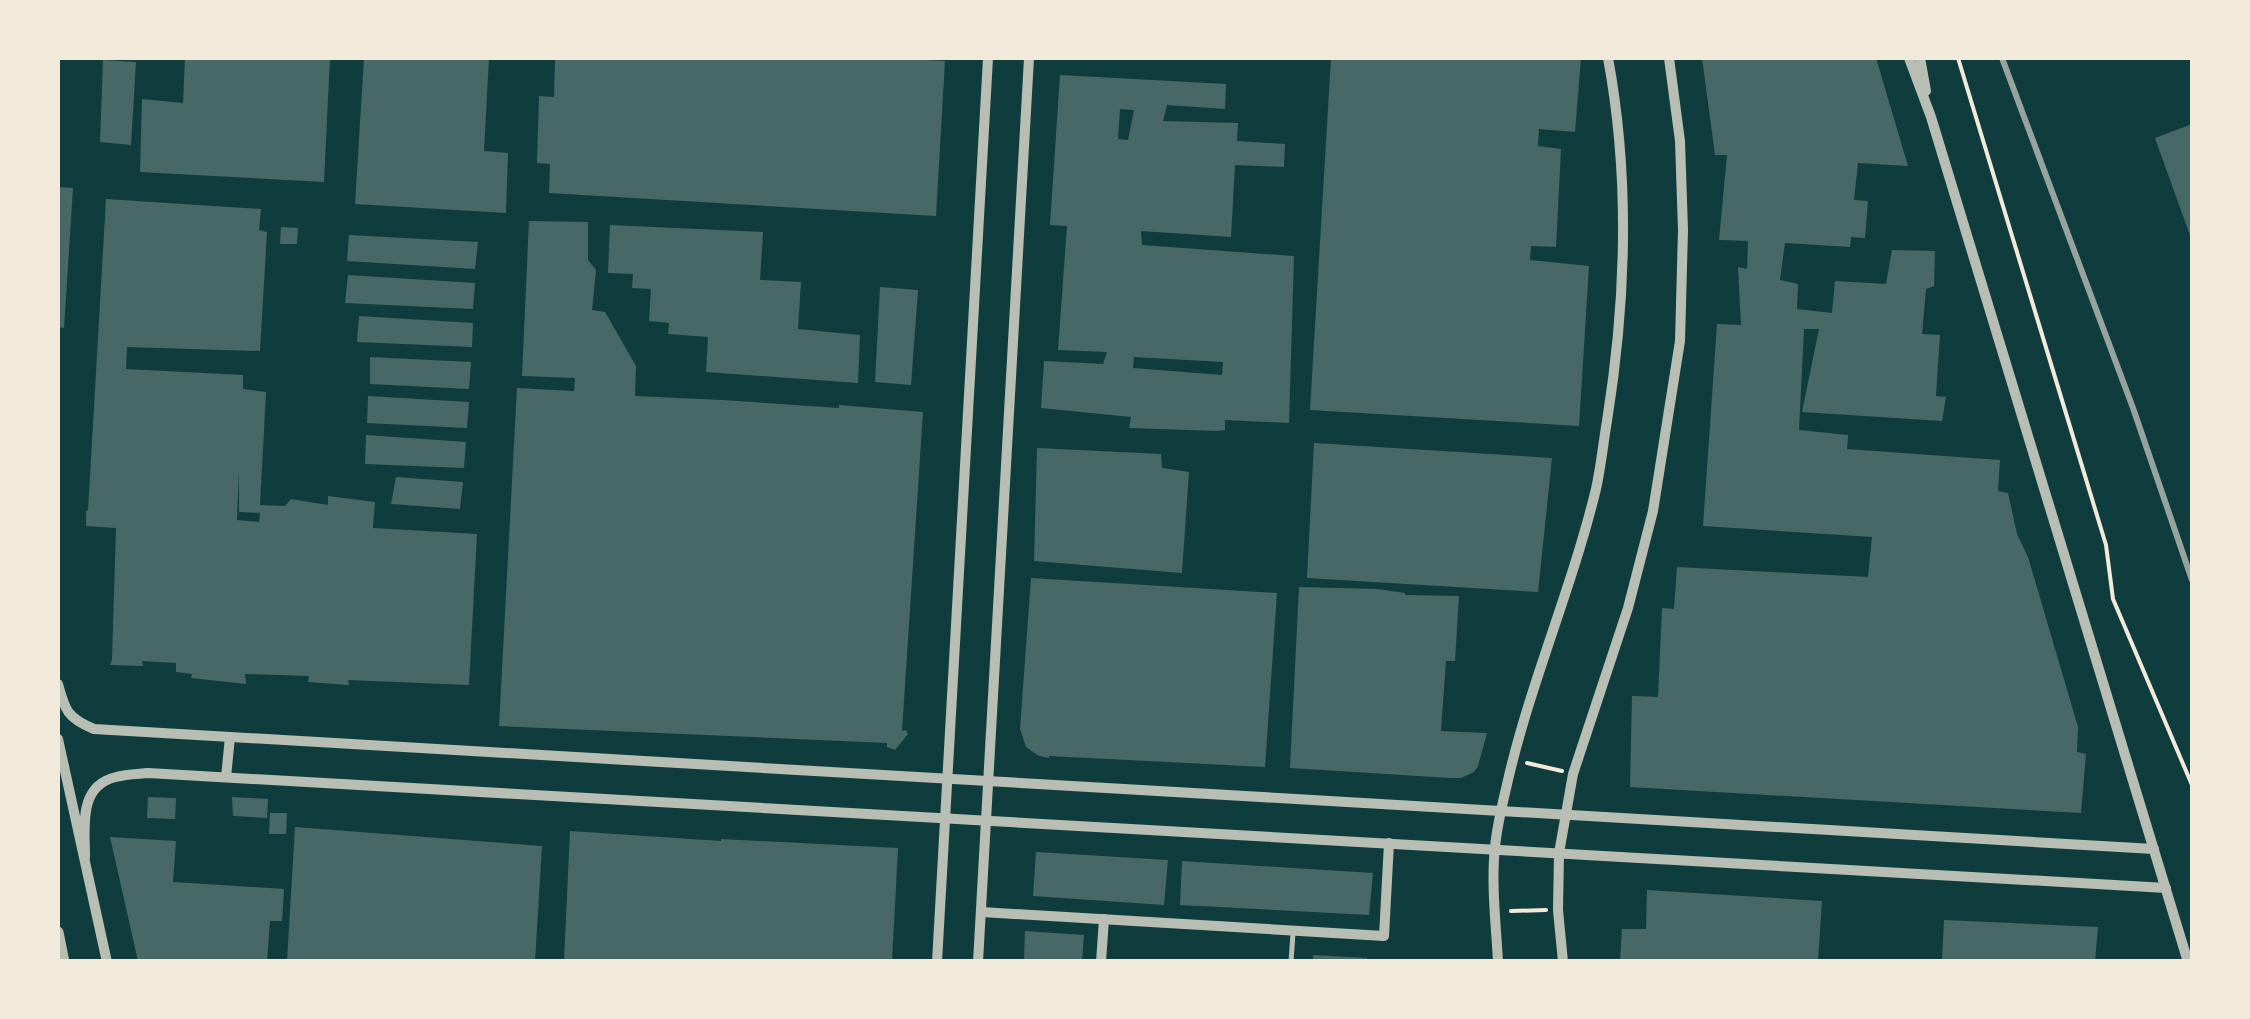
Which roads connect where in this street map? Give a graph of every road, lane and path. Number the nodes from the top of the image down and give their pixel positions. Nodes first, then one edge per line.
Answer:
1 (988, 58) edge
2 (1029, 58) edge
3 (1608, 58) edge
4 (1669, 58) edge
5 (1909, 58) edge
6 (1920, 58) edge
7 (1958, 58) edge
8 (1931, 117) junction
9 (58, 684) edge
10 (230, 738) junction
11 (58, 739) edge
12 (1513, 759) junction
13 (1572, 774) junction
14 (226, 777) junction
15 (947, 779) junction
16 (988, 782) junction
17 (2192, 785) edge
18 (2192, 801) edge
19 (1501, 811) junction
20 (2192, 813) edge
21 (1566, 815) junction
22 (945, 818) junction
23 (986, 820) junction
24 (1389, 844) junction
25 (2154, 849) junction
26 (1495, 850) junction
27 (1559, 853) junction
28 (85, 857) junction
29 (2166, 888) junction
30 (1558, 910) junction
31 (1496, 911) junction
32 (981, 912) junction
33 (1104, 919) junction
34 (1293, 930) junction
35 (58, 932) edge
36 (64, 962) edge
37 (107, 962) edge
38 (937, 962) edge
39 (978, 962) edge
40 (1101, 962) edge
41 (1291, 962) edge
42 (1498, 962) edge
43 (1562, 962) edge
44 (2188, 962) edge

1 - 15 street
2 - 16 street
3 - 12 street
4 - 13 street
5 - 8 street
6 - 8 street
7 - 17 path
8 - 25 street
9 - 10 street
10 - 14 street
10 - 15 street
11 - 28 street
12 - 13 path
12 - 19 street
13 - 21 street
14 - 22 street
14 - 28 street
15 - 16 street
15 - 22 street
16 - 19 street
16 - 23 street
18 - 20 path
19 - 21 street
19 - 26 street
21 - 25 street
21 - 27 street
22 - 23 street
22 - 38 street
23 - 24 street
23 - 32 street
24 - 26 street
24 - 34 street
25 - 29 street
26 - 27 street
26 - 31 street
27 - 29 street
27 - 30 street
28 - 37 street
29 - 44 street
30 - 31 path
30 - 43 street
31 - 42 street
32 - 33 street
32 - 39 street
33 - 34 street
33 - 40 street
34 - 41 lane
35 - 36 street

